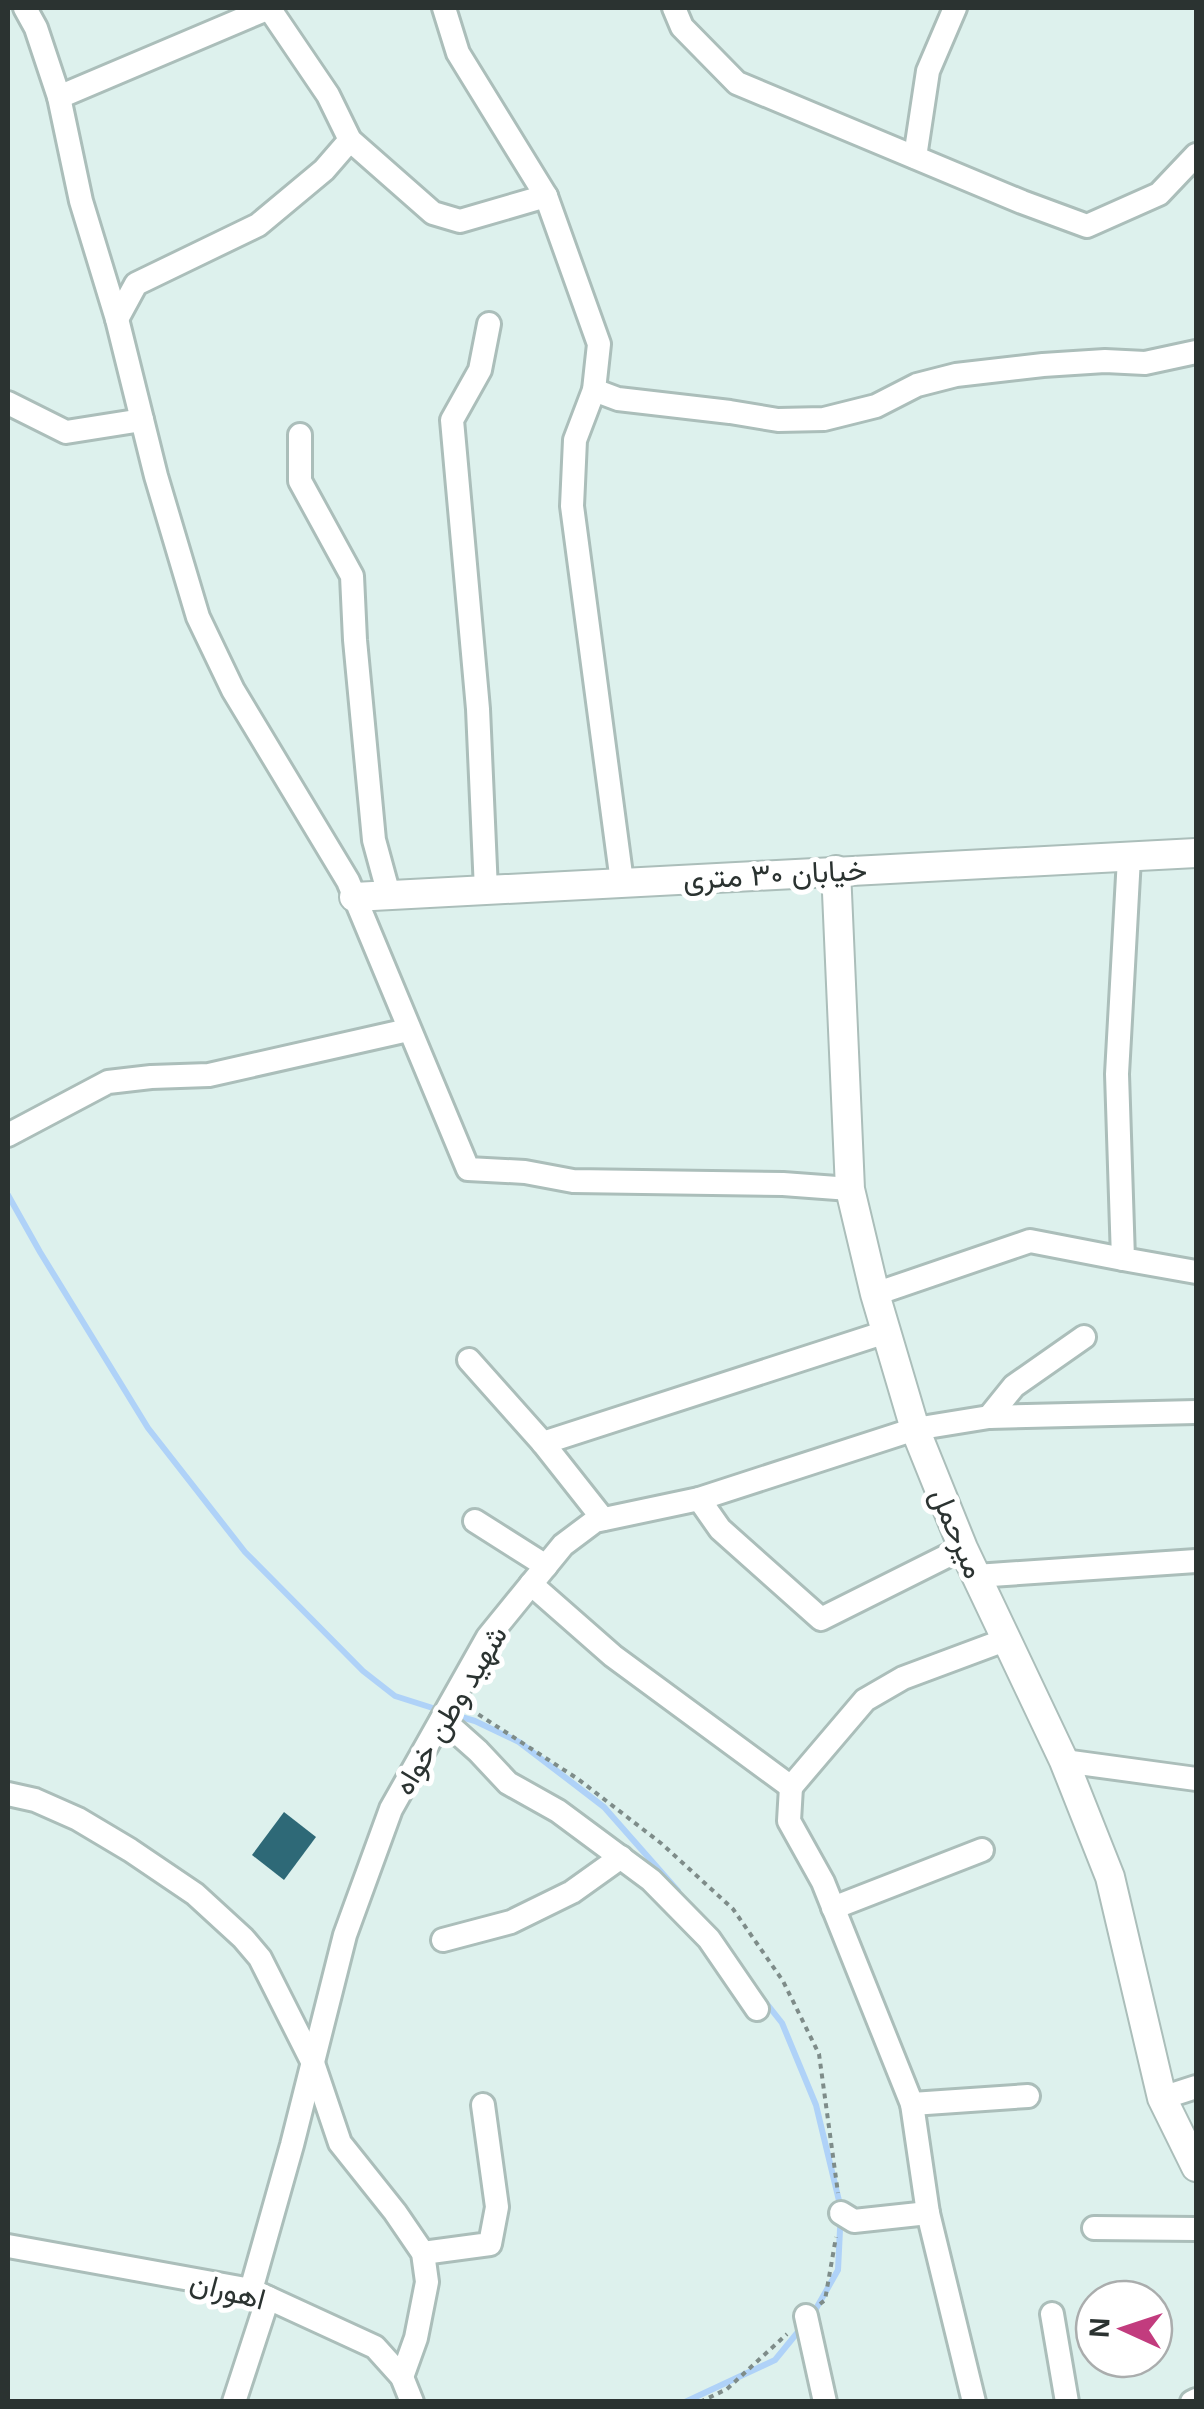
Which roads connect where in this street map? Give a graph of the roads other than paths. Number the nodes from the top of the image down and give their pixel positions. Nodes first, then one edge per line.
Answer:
1 (25, 8) edge
2 (444, 8) edge
3 (674, 8) edge
4 (955, 8) edge
5 (59, 97) junction
6 (350, 140) junction
7 (1196, 155) edge
8 (915, 157) junction
9 (546, 196) junction
10 (117, 319) junction
11 (489, 324) dead end
12 (1196, 352) edge
13 (594, 390) junction
14 (8, 403) edge
15 (142, 420) junction
16 (300, 435) dead end
17 (1196, 853) edge
18 (1129, 858) junction
19 (836, 870) junction
20 (622, 882) junction
21 (486, 890) junction
22 (390, 895) junction
23 (354, 897) junction
24 (408, 1030) junction
25 (8, 1135) edge
26 (850, 1189) junction
27 (1123, 1259) junction
28 (1196, 1272) edge
29 (874, 1294) junction
30 (886, 1332) junction
31 (1084, 1337) dead end
32 (469, 1360) dead end
33 (1196, 1412) edge
34 (989, 1417) junction
35 (916, 1428) junction
36 (543, 1443) junction
37 (699, 1499) junction
38 (603, 1519) junction
39 (476, 1522) dead end
40 (963, 1548) junction
41 (1196, 1561) edge
42 (539, 1575) junction
43 (976, 1576) junction
44 (1005, 1640) junction
45 (448, 1708) junction
46 (1064, 1761) junction
47 (1196, 1779) edge
48 (791, 1787) junction
49 (8, 1794) edge
50 (982, 1850) dead end
51 (621, 1858) junction
52 (833, 1908) junction
53 (443, 1940) dead end
54 (757, 2009) dead end
55 (312, 2063) junction
56 (1196, 2087) edge
57 (1028, 2096) dead end
58 (1162, 2098) junction
59 (912, 2104) junction
60 (483, 2105) dead end
61 (1196, 2167) edge
62 (841, 2213) road end
63 (928, 2213) junction
64 (1094, 2228) dead end
65 (1196, 2229) edge
66 (8, 2246) edge
67 (423, 2252) junction
68 (260, 2294) junction
69 (1052, 2314) dead end
70 (806, 2316) road end
71 (402, 2377) junction
72 (234, 2402) edge
73 (412, 2402) edge
74 (825, 2402) edge
75 (974, 2402) edge
76 (1067, 2402) edge

1 - 5 street
2 - 9 street
3 - 8 street
4 - 8 street
5 - 6 street
5 - 10 street
6 - 9 street
6 - 10 street
7 - 8 street
9 - 13 street
10 - 15 street
11 - 21 street
12 - 13 street
13 - 20 street
14 - 15 street
15 - 23 street
16 - 22 street
17 - 18 street, خیابان ۳۰ متری
18 - 19 street, خیابان ۳۰ متری
18 - 27 street
19 - 20 street, خیابان ۳۰ متری
19 - 26 street, میرحمل
20 - 21 street, خیابان ۳۰ متری
21 - 22 street, خیابان ۳۰ متری
22 - 23 street, خیابان ۳۰ متری
23 - 24 street
24 - 25 street
24 - 26 street
26 - 29 street, میرحمل
27 - 28 street
27 - 29 street
29 - 30 street, میرحمل
30 - 35 street, میرحمل
30 - 36 street
31 - 34 street
32 - 36 street
33 - 34 street, شهید وطن خواه
34 - 35 street, شهید وطن خواه
35 - 37 street, شهید وطن خواه
35 - 40 street, میرحمل
36 - 38 street
37 - 38 street, شهید وطن خواه
37 - 40 street
38 - 42 street, شهید وطن خواه
39 - 42 street
40 - 43 street, میرحمل
41 - 43 street
42 - 45 street, شهید وطن خواه
42 - 48 street
43 - 44 street, میرحمل
44 - 46 street, میرحمل
44 - 48 street
45 - 51 street
45 - 55 street, شهید وطن خواه
46 - 47 street
46 - 58 street, میرحمل
48 - 52 street
49 - 55 street
50 - 52 street
51 - 53 street
51 - 54 street
52 - 59 street
55 - 67 street
55 - 68 street, شهید وطن خواه
56 - 58 street
57 - 59 street
58 - 61 street, میرحمل
59 - 63 street
60 - 67 street
62 - 63 street
63 - 75 street
64 - 65 street
66 - 68 street, اهوران
67 - 71 street
68 - 71 street, اهوران
68 - 72 street, شهید وطن خواه
69 - 76 street
70 - 74 street
71 - 73 street, اهوران

